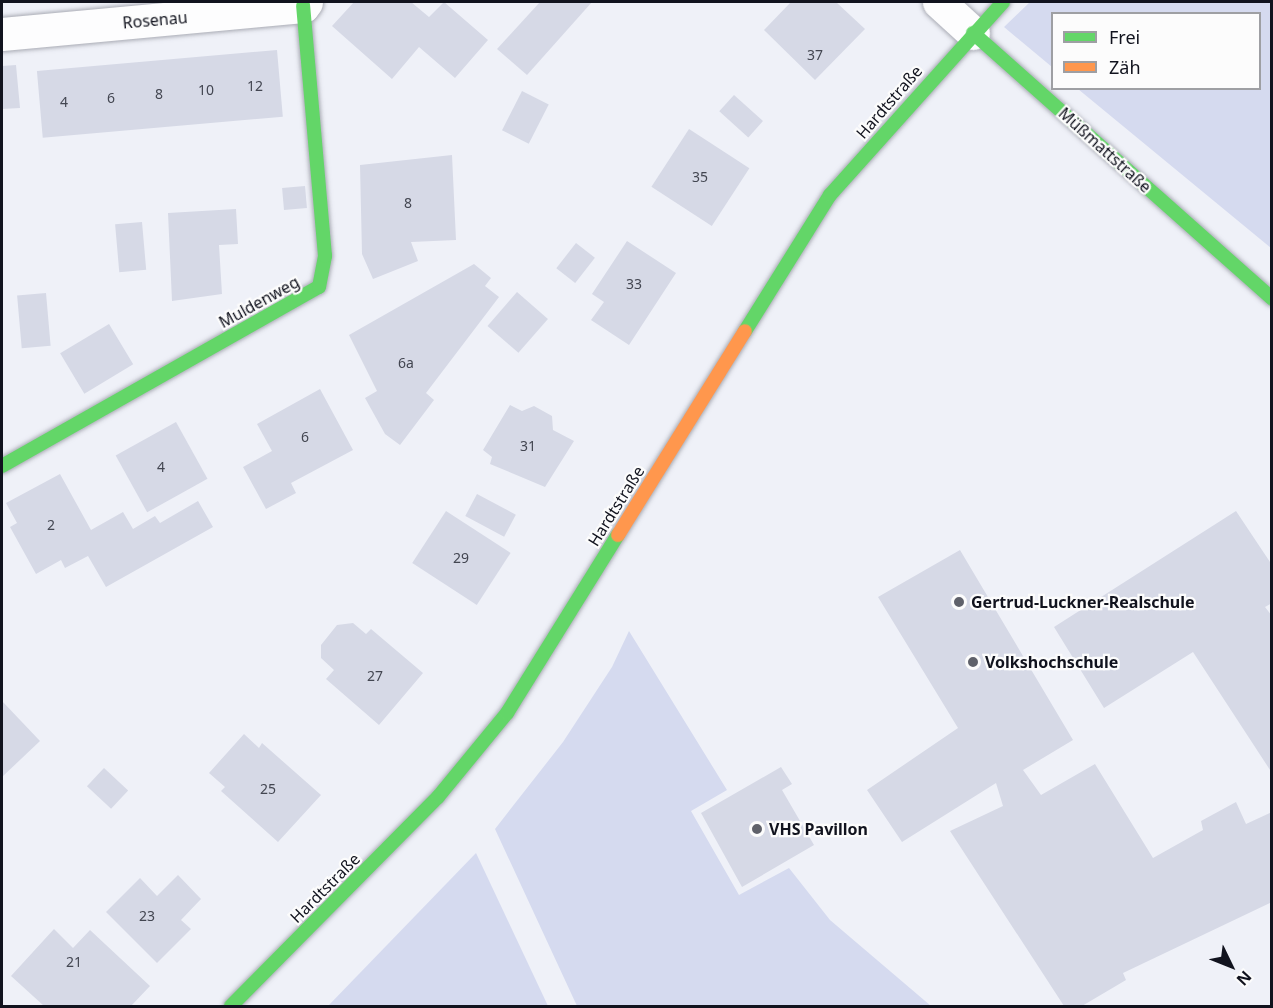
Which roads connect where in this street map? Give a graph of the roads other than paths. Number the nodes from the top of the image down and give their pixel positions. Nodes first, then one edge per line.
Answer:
1 (939, 2) edge
2 (1003, 2) edge
3 (305, 4) edge
4 (973, 33) junction
5 (2, 34) edge
6 (1272, 298) edge
7 (2, 466) edge
8 (231, 1006) edge

1 - 4 street, Müßmattstraße
2 - 4 street, Hardtstraße
3 - 5 street, Rosenau
3 - 7 street, Muldenweg
4 - 6 street, Müßmattstraße
4 - 8 street, Hardtstraße

